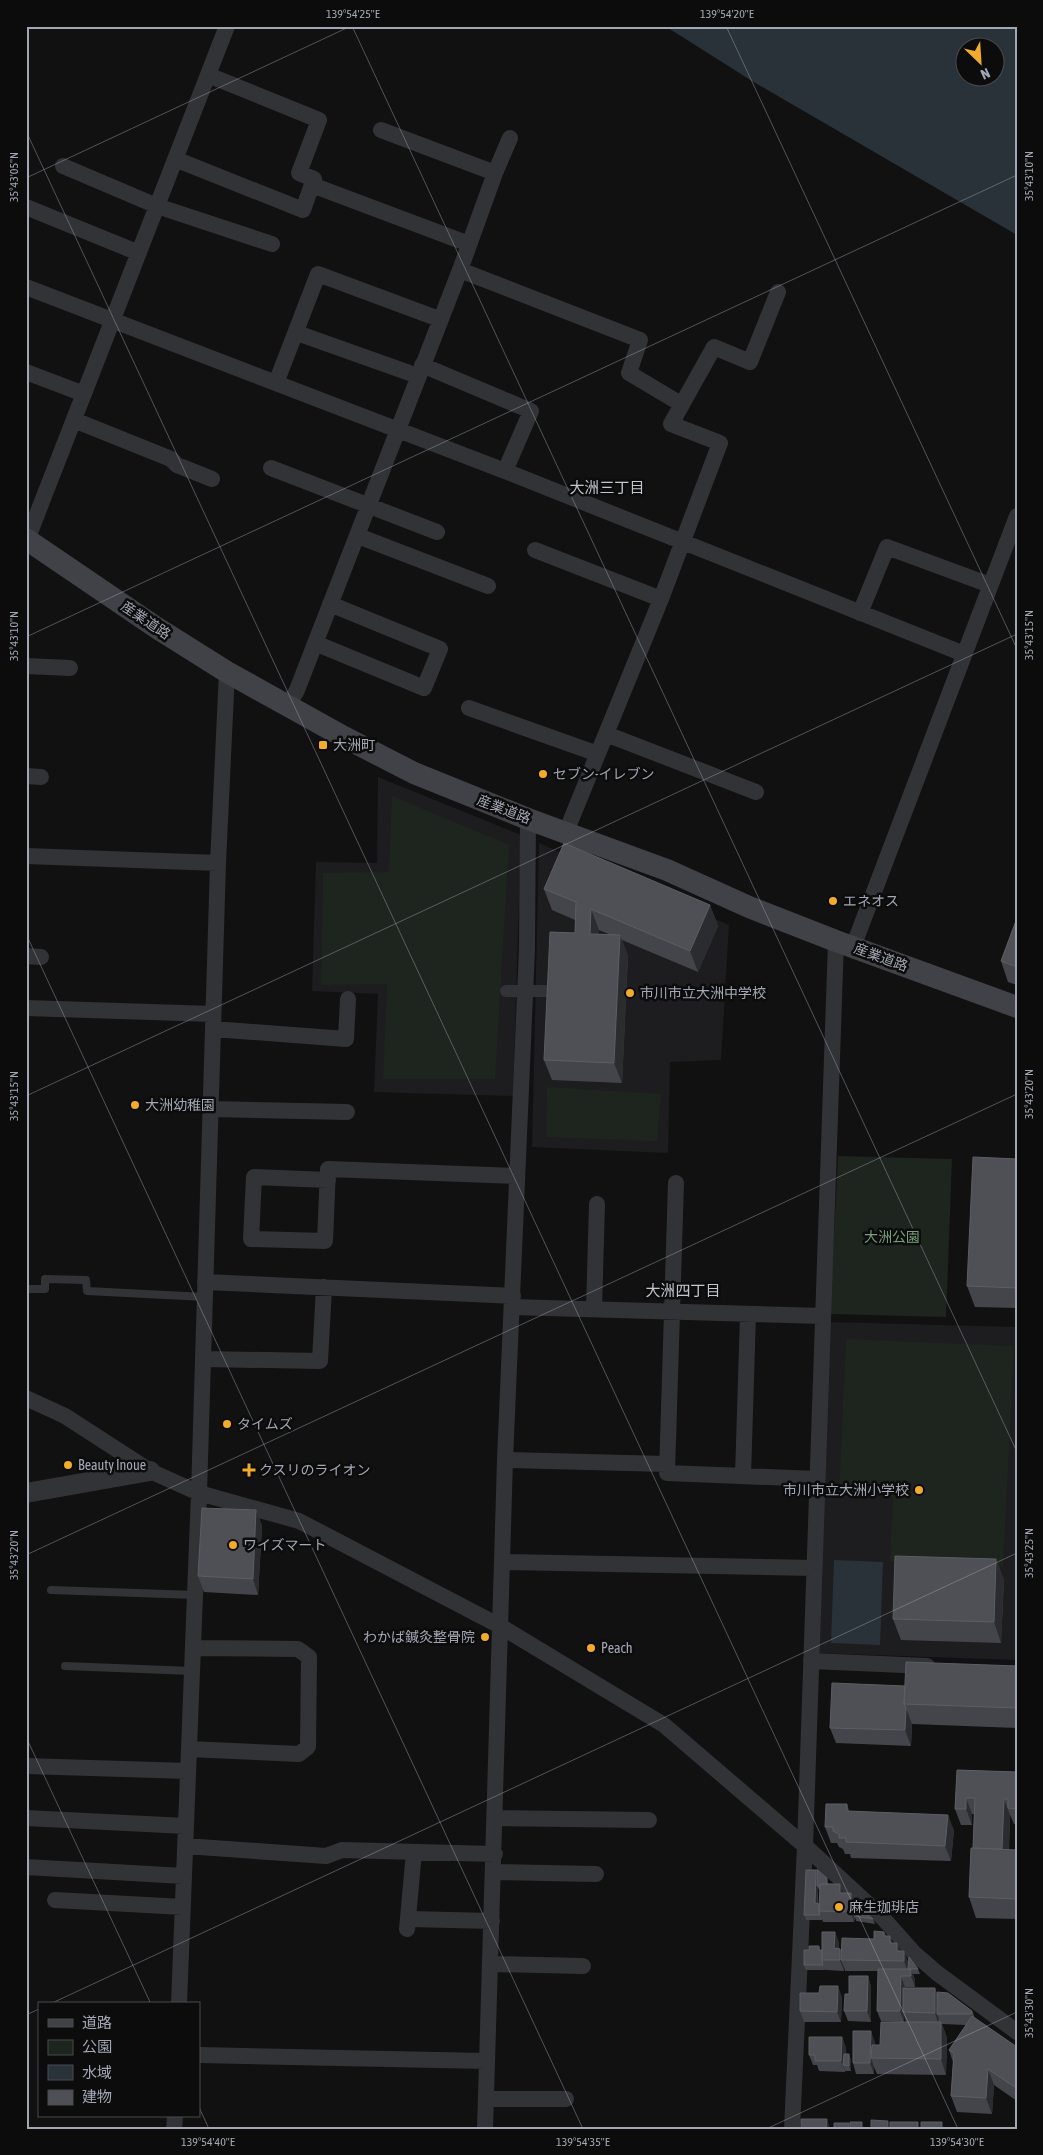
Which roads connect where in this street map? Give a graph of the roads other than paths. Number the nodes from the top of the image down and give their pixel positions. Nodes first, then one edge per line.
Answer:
1 (227, 26) edge
2 (208, 75) junction
3 (381, 130) dead end
4 (510, 138) dead end
5 (175, 159) junction
6 (63, 166) dead end
7 (495, 173) junction
8 (312, 185) junction
9 (157, 206) junction
10 (26, 207) edge
11 (272, 244) dead end
12 (468, 244) junction
13 (139, 253) junction
14 (460, 270) junction
15 (26, 287) edge
16 (778, 292) dead end
17 (439, 319) junction
18 (113, 320) junction
19 (297, 333) junction
20 (420, 370) junction
21 (26, 372) edge
22 (276, 383) junction
23 (84, 394) junction
24 (681, 404) junction
25 (74, 420) junction
26 (398, 430) junction
27 (271, 468) dead end
28 (505, 471) junction
29 (212, 479) dead end
30 (369, 507) junction
31 (1017, 516) edge
32 (436, 532) dead end
33 (358, 536) junction
34 (27, 539) edge
35 (681, 542) junction
36 (535, 550) dead end
37 (990, 585) junction
38 (488, 586) dead end
39 (661, 599) junction
40 (330, 604) junction
41 (860, 613) junction
42 (315, 644) junction
43 (964, 654) junction
44 (26, 666) edge
45 (70, 668) dead end
46 (227, 672) junction
47 (288, 706) junction
48 (469, 708) dead end
49 (606, 734) junction
50 (598, 754) junction
51 (756, 792) dead end
52 (528, 819) junction
53 (566, 832) junction
54 (26, 856) edge
55 (218, 863) junction
56 (845, 944) junction
57 (506, 991) dead end
58 (548, 991) edge
59 (348, 999) dead end
60 (1017, 1007) edge
61 (26, 1008) edge
62 (213, 1021) junction
63 (210, 1109) junction
64 (347, 1112) dead end
65 (517, 1176) junction
66 (328, 1180) junction
67 (676, 1183) dead end
68 (597, 1204) dead end
69 (324, 1287) junction
70 (26, 1288) edge
71 (205, 1289) junction
72 (512, 1302) junction
73 (594, 1309) junction
74 (673, 1312) junction
75 (748, 1314) junction
76 (822, 1316) junction
77 (203, 1358) junction
78 (26, 1398) edge
79 (505, 1460) junction
80 (667, 1464) junction
81 (150, 1471) junction
82 (743, 1476) junction
83 (816, 1479) junction
84 (26, 1493) edge
85 (199, 1493) junction
86 (503, 1562) junction
87 (814, 1568) junction
88 (51, 1590) dead end
89 (195, 1595) junction
90 (500, 1626) junction
91 (193, 1648) junction
92 (811, 1661) junction
93 (66, 1666) dead end
94 (938, 1667) edge
95 (192, 1671) junction
96 (189, 1749) junction
97 (26, 1766) edge
98 (188, 1772) junction
99 (26, 1818) edge
100 (496, 1818) junction
101 (649, 1820) dead end
102 (186, 1826) junction
103 (185, 1846) junction
104 (805, 1846) junction
105 (414, 1852) junction
106 (495, 1854) junction
107 (26, 1867) edge
108 (494, 1872) junction
109 (596, 1874) dead end
110 (184, 1876) junction
111 (56, 1900) dead end
112 (183, 1907) junction
113 (492, 1921) junction
114 (491, 1964) junction
115 (582, 1966) dead end
116 (179, 2002) edge
117 (1017, 2032) edge
118 (200, 2055) edge
119 (487, 2061) junction
120 (486, 2099) junction
121 (566, 2099) dead end
122 (485, 2129) edge
123 (792, 2129) edge

1 - 2 street
2 - 5 street
2 - 8 street
3 - 7 street
4 - 7 street
5 - 8 street
5 - 9 street
6 - 9 street
7 - 12 street
8 - 12 street
9 - 11 street
9 - 13 street
10 - 13 street
12 - 14 street
13 - 18 street
14 - 17 street
14 - 24 street
15 - 18 street
16 - 24 street
17 - 19 street
17 - 20 street
18 - 22 street
18 - 23 street
19 - 20 street
19 - 22 street
20 - 26 street
20 - 28 street
21 - 23 street
22 - 26 street
23 - 25 street
24 - 35 street
25 - 29 street
25 - 34 street
26 - 28 street
26 - 30 street
27 - 30 street
28 - 35 street
30 - 32 street
30 - 33 street
31 - 37 street
33 - 38 street
33 - 40 street
34 - 46 main road, 産業道路
35 - 39 street
35 - 41 street
36 - 39 street
37 - 41 street
37 - 43 street
39 - 49 street
40 - 42 street
40 - 42 street
41 - 43 street
42 - 47 street
43 - 56 street
44 - 45 street
46 - 47 main road, 産業道路
46 - 55 street
47 - 52 main road, 産業道路
48 - 50 street
49 - 50 street
49 - 51 street
50 - 53 street
52 - 53 main road, 産業道路
52 - 65 street
53 - 56 main road, 産業道路
54 - 55 street
55 - 62 street
56 - 60 main road, 産業道路
56 - 76 street
57 - 58 street
59 - 62 street
61 - 62 street
62 - 63 street
63 - 64 street
63 - 71 street
65 - 66 street
65 - 72 street
66 - 66 street
67 - 74 street
68 - 73 street
69 - 71 street
69 - 72 street
69 - 77 street
70 - 71 lane
71 - 77 street
72 - 73 street
72 - 79 street
73 - 74 street
74 - 75 street
74 - 80 street
75 - 76 street
75 - 82 street
76 - 83 street
77 - 85 street
78 - 81 street
79 - 80 street
79 - 86 street
80 - 82 street
81 - 84 street
81 - 85 street
82 - 83 street
83 - 87 street
85 - 89 street
85 - 90 street
86 - 87 street
86 - 90 street
87 - 92 street
88 - 89 lane
89 - 91 street
90 - 100 street
90 - 104 street
91 - 95 street
91 - 96 street
92 - 94 street
92 - 104 street
93 - 95 lane
95 - 96 street
96 - 98 street
97 - 98 street
98 - 102 street
99 - 102 street
100 - 101 street
100 - 106 street
102 - 103 street
103 - 105 street
103 - 110 street
104 - 117 street
104 - 123 street
105 - 106 street
105 - 113 street
106 - 108 street
107 - 110 street
108 - 109 street
108 - 113 street
110 - 112 street
111 - 112 street
112 - 116 street
113 - 114 street
114 - 115 street
114 - 119 street
118 - 119 street
119 - 120 street
120 - 121 street
120 - 122 street

